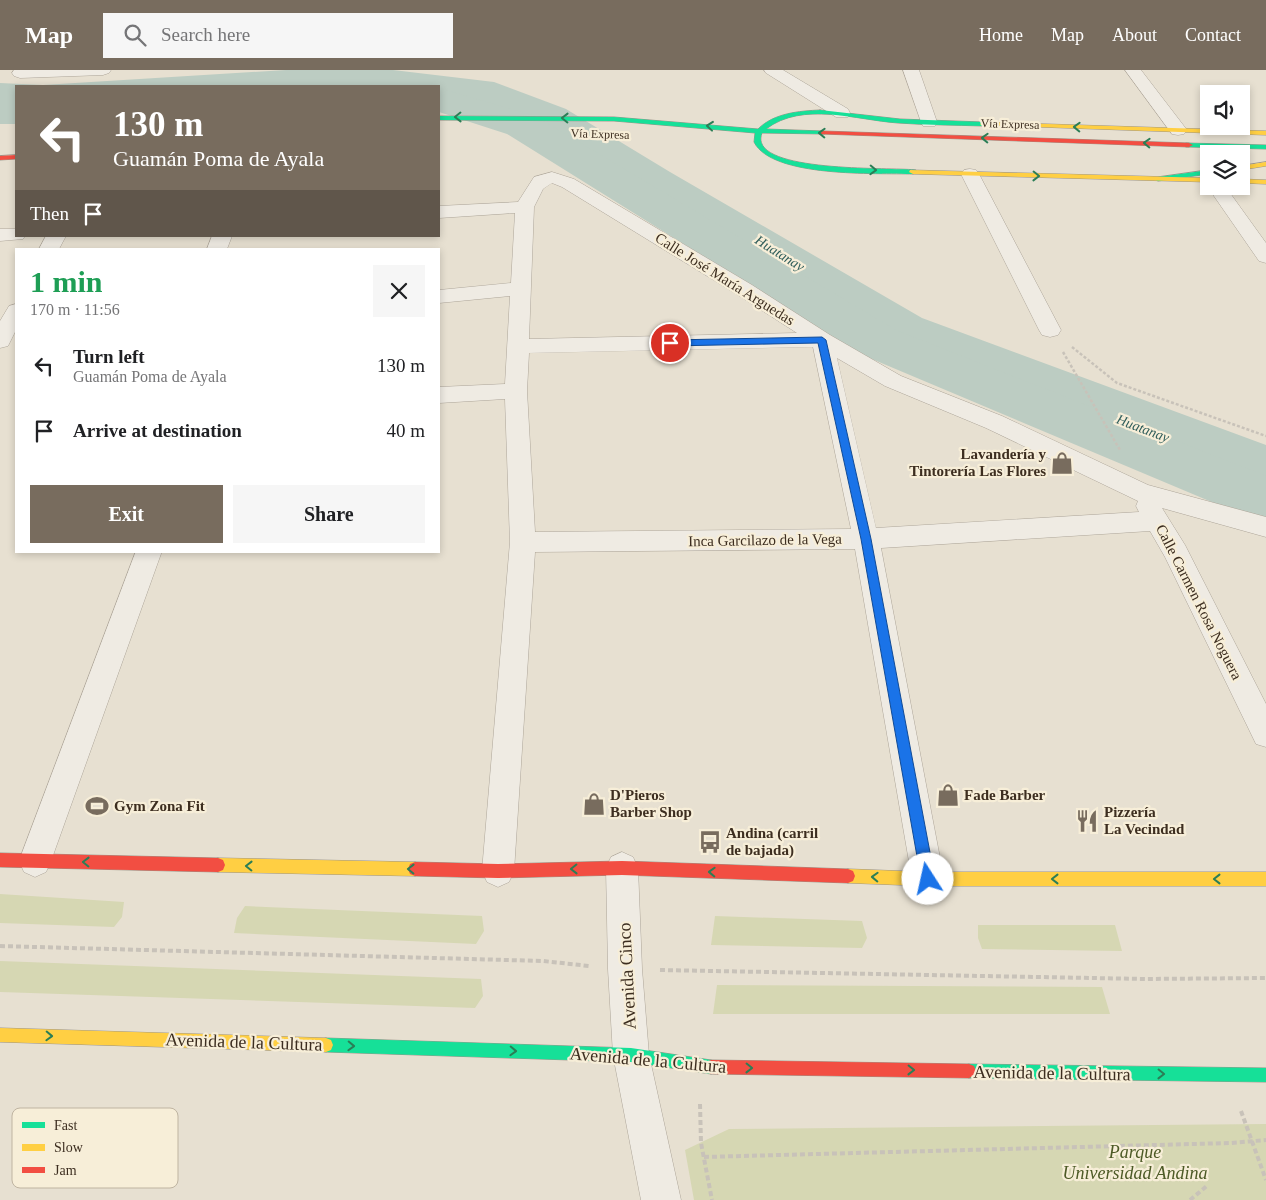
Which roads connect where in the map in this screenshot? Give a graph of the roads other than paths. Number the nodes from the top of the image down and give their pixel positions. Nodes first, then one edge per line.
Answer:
1 (103, 70) edge
2 (772, 70) edge
3 (911, 70) edge
4 (1133, 70) edge
5 (20, 74) dead end
6 (842, 114) junction
7 (440, 118) edge
8 (929, 122) junction
9 (1132, 128) junction
10 (1178, 130) junction
11 (759, 131) junction
12 (1266, 133) edge
13 (755, 146) junction
14 (1260, 147) edge
15 (779, 148) dead end
16 (15, 157) edge
17 (0, 158) edge
18 (1250, 163) edge
19 (1266, 164) edge
20 (1250, 167) edge
21 (1200, 173) edge
22 (970, 174) junction
23 (1158, 179) junction
24 (1200, 180) edge
25 (1250, 181) edge
26 (1266, 182) edge
27 (1222, 195) edge
28 (525, 206) junction
29 (440, 212) edge
30 (0, 235) edge
31 (15, 235) edge
32 (1266, 257) edge
33 (521, 289) junction
34 (440, 296) edge
35 (15, 313) edge
36 (1050, 330) road end
37 (822, 340) junction
38 (0, 341) edge
39 (518, 346) junction
40 (516, 391) junction
41 (440, 395) edge
42 (1136, 482) junction
43 (1157, 521) junction
44 (1266, 527) edge
45 (866, 539) junction
46 (523, 542) junction
47 (148, 553) edge
48 (1266, 734) edge
49 (0, 860) edge
50 (35, 861) junction
51 (622, 868) junction
52 (498, 871) junction
53 (928, 879) junction
54 (1266, 879) edge
55 (0, 1035) edge
56 (631, 1054) junction
57 (1266, 1075) edge
58 (661, 1200) edge

1 - 5 street
2 - 6 street
3 - 8 street
4 - 10 street
6 - 8 main road, Vía Expresa
6 - 11 main road, Vía Expresa
11 -> 7 main road, Vía Expresa
9 -> 8 main road, Vía Expresa
9 - 10 main road, Vía Expresa
9 - 14 main road
10 - 12 main road, Vía Expresa
11 - 13 main road
14 -> 11 main road, Vía Expresa
13 - 15 main road
13 -> 22 main road
16 - 17 main road
18 - 19 main road
19 - 20 main road
21 - 23 main road
22 -> 23 main road
22 - 36 street
23 - 24 main road
25 - 26 main road
27 - 32 street
28 - 29 street
28 - 33 street
28 - 37 street, Calle José María Arguedas
30 - 31 street
33 - 34 street
33 - 39 street
35 - 38 street
37 - 39 street
37 - 42 street, Calle José María Arguedas
37 - 45 street
39 - 40 street
40 - 41 street
40 - 46 street
42 - 43 street, Calle Carmen Rosa Noguera
42 - 44 street, Calle José María Arguedas
43 - 45 street, Inca Garcilazo de la Vega
43 - 48 street, Calle Carmen Rosa Noguera
45 - 46 street, Inca Garcilazo de la Vega
45 - 53 street
46 - 52 street
47 - 50 street
49 - 50 main road
52 -> 50 main road
51 -> 52 main road
53 -> 51 main road
51 - 56 street, Avenida Cinco
54 -> 53 main road
55 -> 56 main road, Avenida de la Cultura
56 -> 57 main road, Avenida de la Cultura
56 - 58 street, Avenida Cinco

